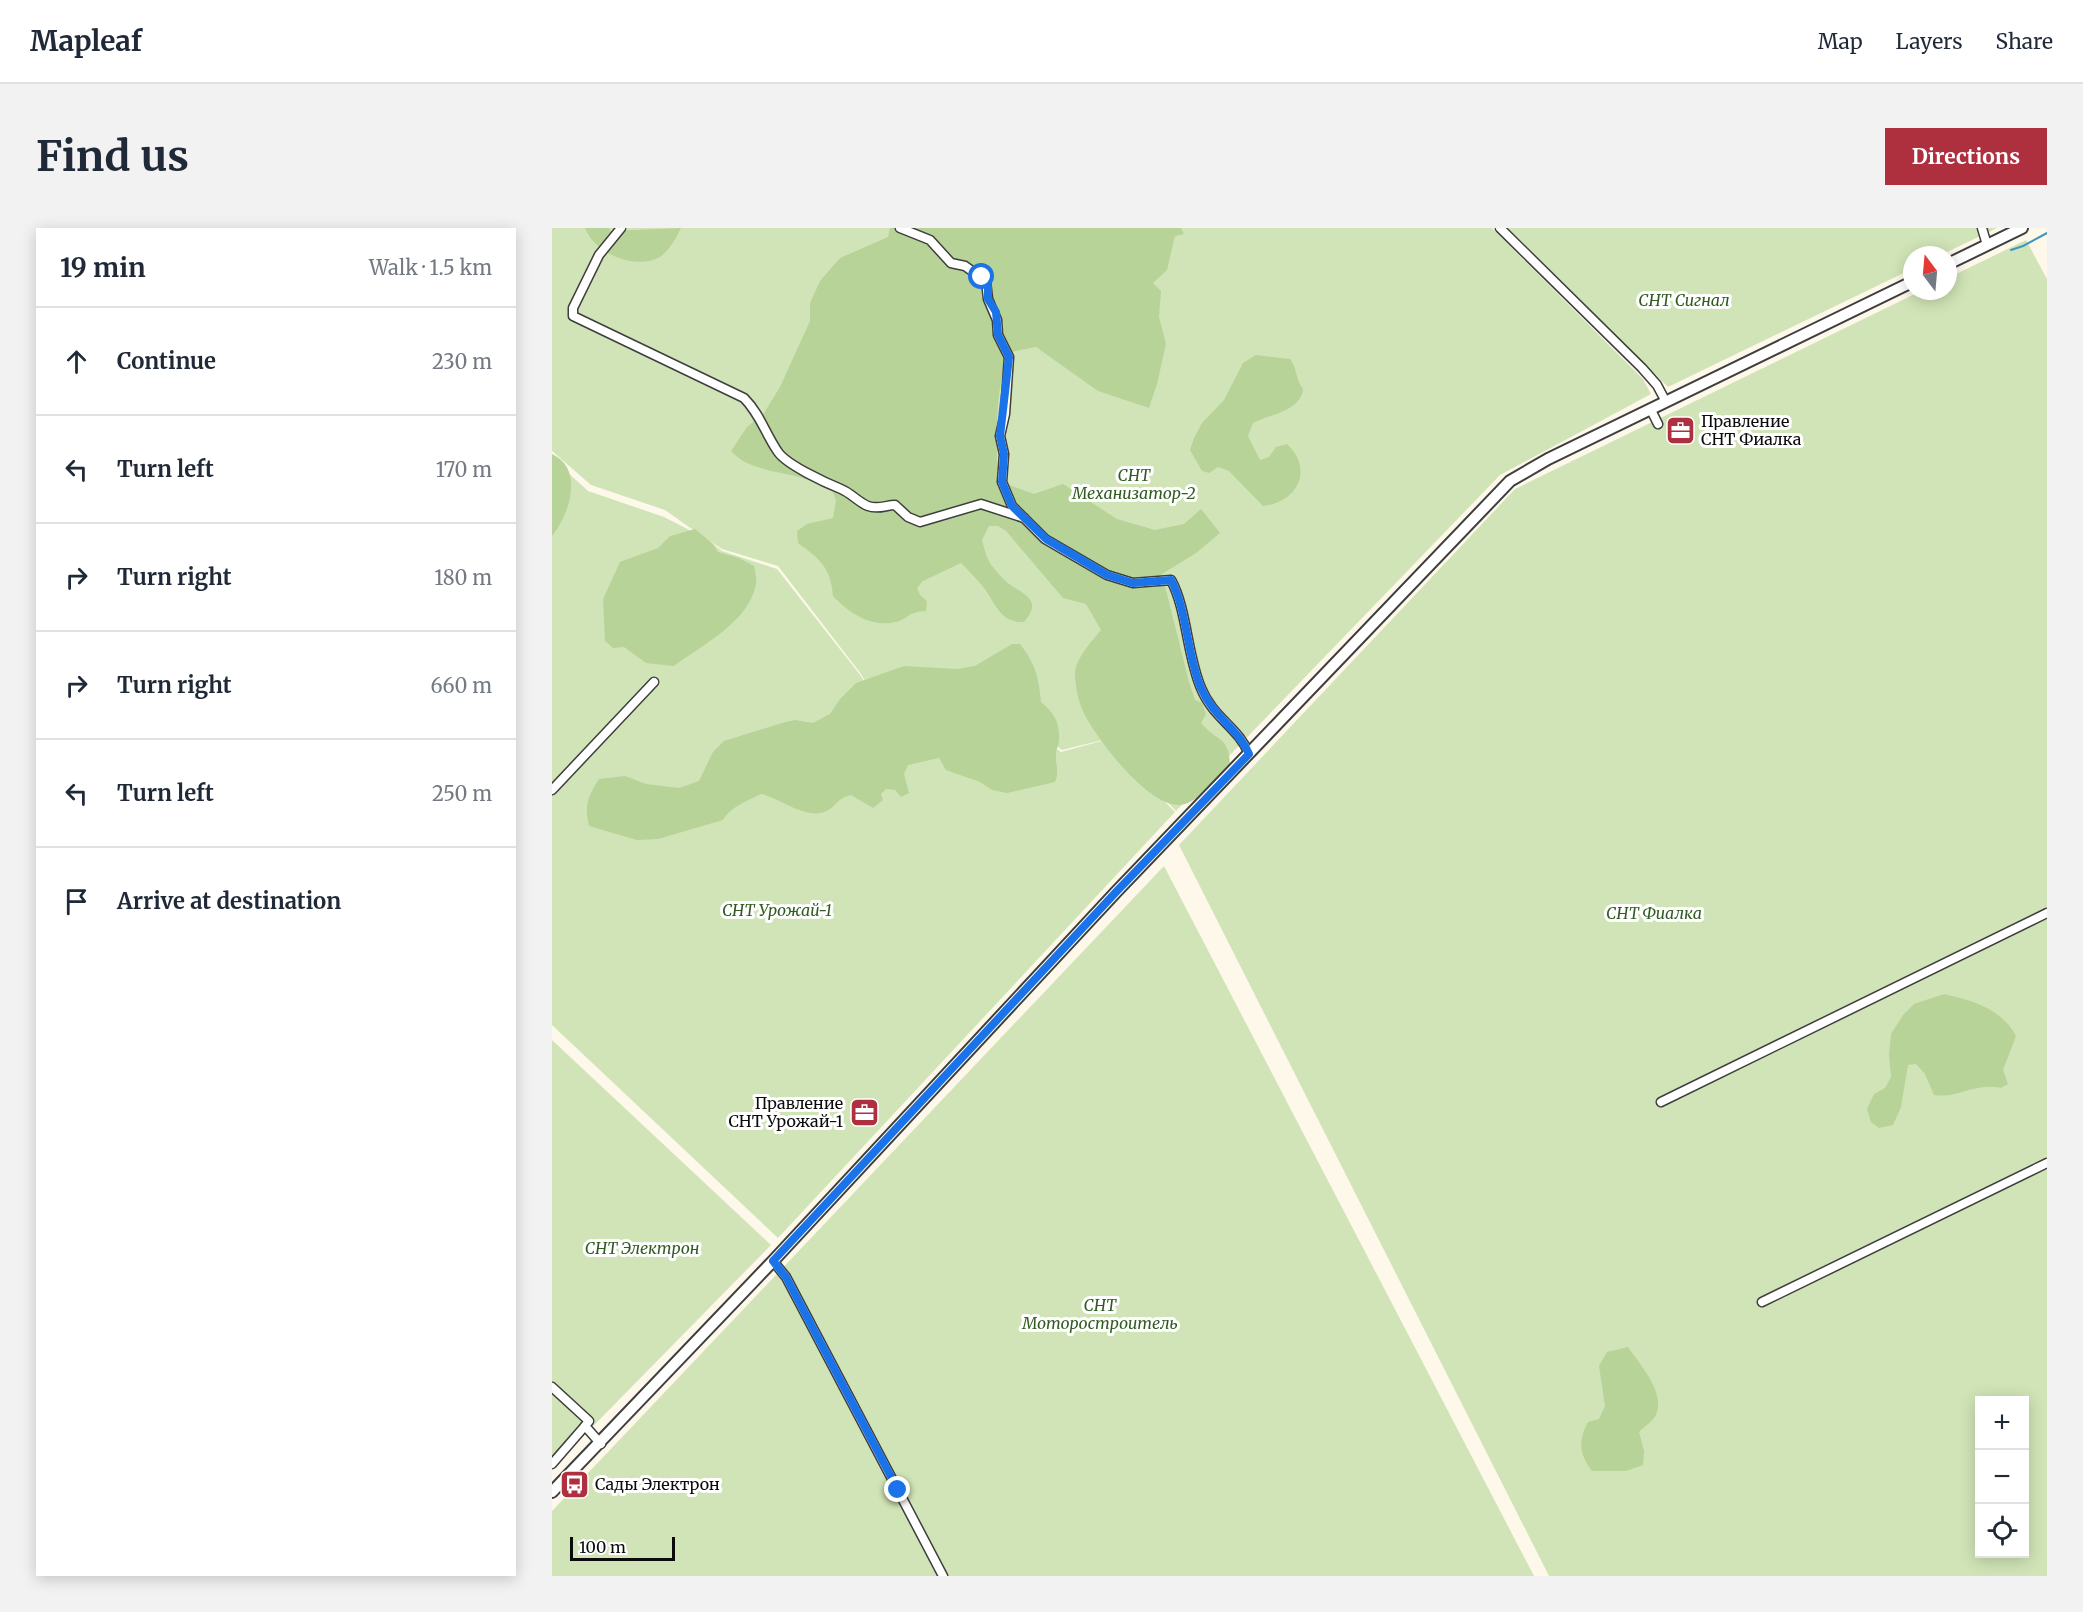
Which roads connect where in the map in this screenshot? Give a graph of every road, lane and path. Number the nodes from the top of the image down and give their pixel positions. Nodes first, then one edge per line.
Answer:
1 (621, 228) edge
2 (900, 228) edge
3 (1500, 228) edge
4 (1982, 228) edge
5 (2022, 228) edge
6 (1987, 245) junction
7 (1957, 260) edge
8 (1903, 286) edge
9 (1666, 402) junction
10 (1651, 410) junction
11 (1658, 424) dead end
12 (1023, 518) junction
13 (654, 682) dead end
14 (1249, 754) junction
15 (552, 790) edge
16 (2047, 913) edge
17 (1661, 1102) dead end
18 (2047, 1162) edge
19 (773, 1261) junction
20 (1762, 1302) dead end
21 (552, 1387) edge
22 (585, 1426) junction
23 (601, 1444) junction
24 (552, 1464) edge
25 (552, 1492) edge
26 (943, 1576) edge

1 - 12 street
2 - 12 street
3 - 9 street
4 - 6 street
5 - 6 street
6 - 7 street
8 - 9 street
9 - 10 street
10 - 11 street
10 - 14 street
12 - 14 street
13 - 15 street
14 - 19 street
16 - 17 street
18 - 20 street
19 - 23 street
19 - 26 street
21 - 22 street
22 - 23 street
22 - 24 street
23 - 25 street

